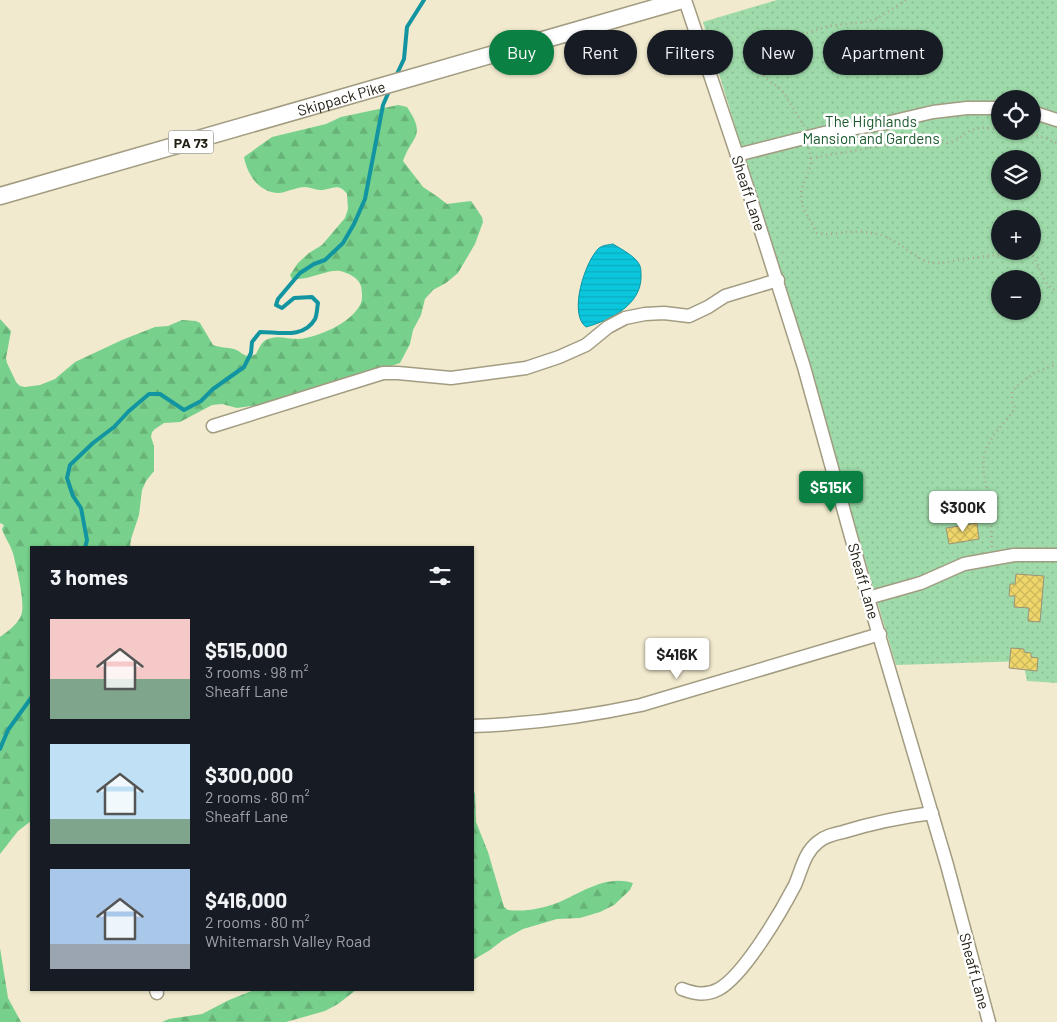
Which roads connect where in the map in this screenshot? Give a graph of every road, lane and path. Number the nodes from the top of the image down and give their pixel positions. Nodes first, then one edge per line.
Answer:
1 (683, 0) edge
2 (906, 0) edge
3 (991, 108) edge
4 (1041, 115) edge
5 (1057, 120) edge
6 (991, 129) edge
7 (1041, 136) edge
8 (807, 138) junction
9 (1057, 143) edge
10 (737, 155) junction
11 (811, 158) junction
12 (0, 196) edge
13 (778, 280) junction
14 (1057, 291) edge
15 (1057, 364) edge
16 (213, 426) dead end
17 (1057, 555) edge
18 (992, 558) junction
19 (868, 598) junction
20 (880, 634) junction
21 (474, 726) edge
22 (932, 813) junction
23 (682, 989) dead end
24 (989, 1022) edge

1 - 10 street, Sheaff Lane
1 - 12 main road, Skippack Pike / PA 73
2 - 8 path
3 - 8 street
4 - 5 street
6 - 11 path
7 - 9 path
8 - 10 street
8 - 11 path
10 - 13 street, Sheaff Lane
11 - 14 path
13 - 16 street
13 - 19 street, Sheaff Lane
15 - 18 path
17 - 18 street
18 - 19 street
19 - 20 street, Sheaff Lane
20 - 21 street
20 - 22 street, Sheaff Lane
22 - 23 street
22 - 24 street, Sheaff Lane

